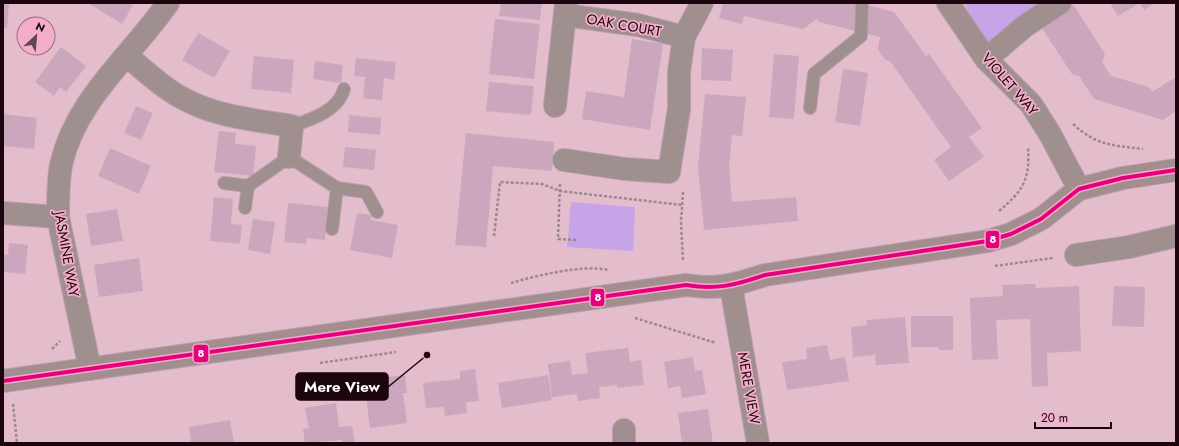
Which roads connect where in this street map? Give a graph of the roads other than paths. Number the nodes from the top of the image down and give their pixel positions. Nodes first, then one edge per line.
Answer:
1 (168, 3) edge
2 (702, 3) edge
3 (862, 3) edge
4 (948, 3) edge
5 (1060, 3) edge
6 (565, 9) edge
7 (684, 37) junction
8 (127, 56) junction
9 (986, 59) junction
10 (344, 89) dead end
11 (555, 106) dead end
12 (810, 108) dead end
13 (292, 126) junction
14 (289, 157) junction
15 (564, 160) road end
16 (1176, 170) edge
17 (224, 183) dead end
18 (248, 186) junction
19 (337, 188) junction
20 (1079, 189) junction
21 (245, 208) dead end
22 (377, 212) dead end
23 (3, 213) edge
24 (58, 217) junction
25 (332, 229) dead end
26 (1176, 236) edge
27 (1076, 255) road end
28 (731, 286) junction
29 (90, 369) junction
30 (3, 381) edge
31 (758, 443) edge

1 - 8 street, JASMINE WAY
2 - 7 street
3 - 12 lane
4 - 9 street, VIOLET WAY
5 - 9 street
6 - 7 street, OAK COURT
6 - 11 street, OAK COURT
7 - 15 street
8 - 13 street
8 - 24 street, JASMINE WAY
9 - 20 street, VIOLET WAY
10 - 13 lane
13 - 14 street
14 - 18 lane
14 - 19 lane
16 - 20 main road
17 - 18 lane
18 - 21 lane
19 - 22 lane
19 - 25 lane
20 - 28 main road
23 - 24 street
24 - 29 street, JASMINE WAY
26 - 27 street
28 - 29 main road
28 - 31 street, MERE VIEW
29 - 30 main road

